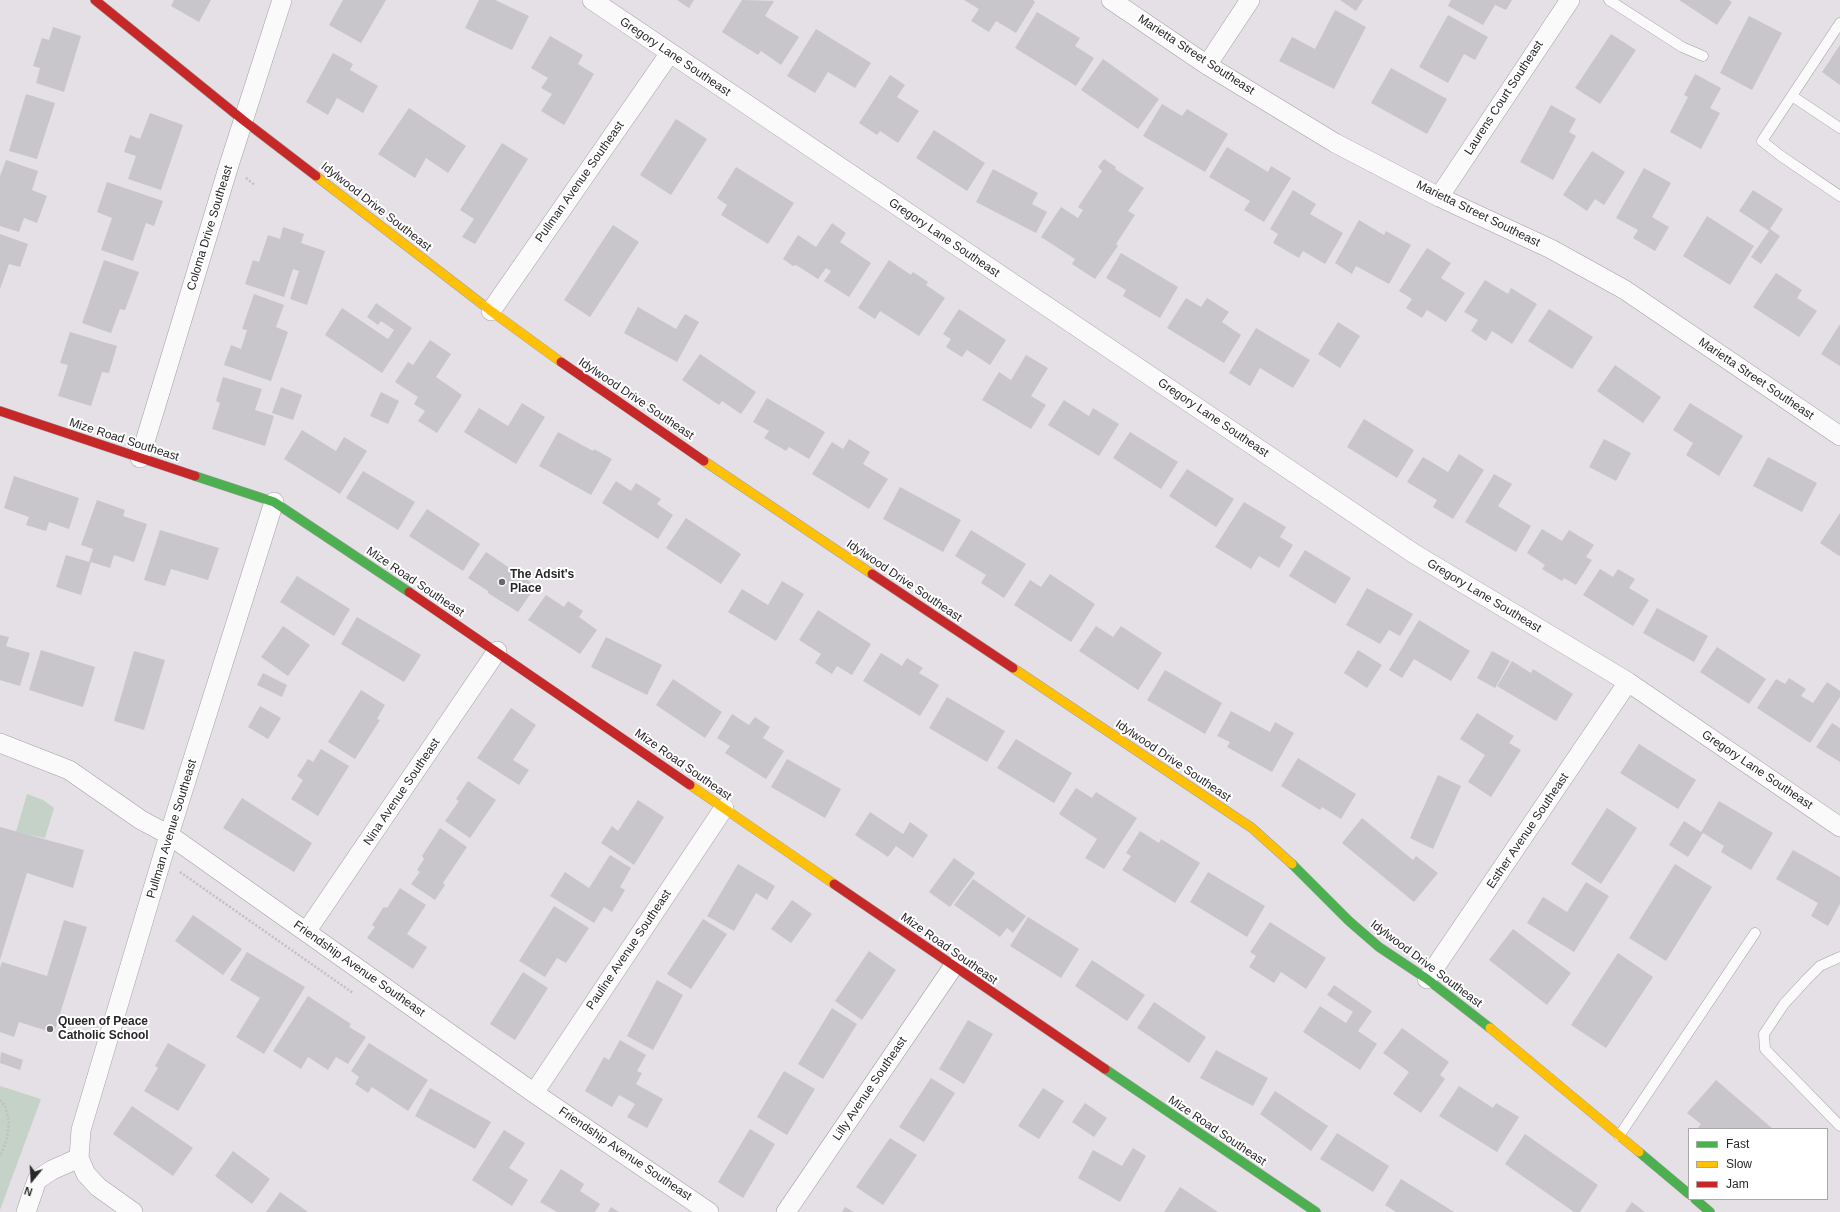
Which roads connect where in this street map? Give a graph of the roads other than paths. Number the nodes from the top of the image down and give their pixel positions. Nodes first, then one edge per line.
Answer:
1 (95, 0) edge
2 (282, 0) edge
3 (592, 0) edge
4 (1111, 0) edge
5 (1250, 0) edge
6 (1570, 0) edge
7 (1609, 0) edge
8 (1840, 23) edge
9 (670, 53) junction
10 (1702, 56) dead end
11 (1207, 65) junction
12 (1792, 96) junction
13 (243, 120) junction
14 (1840, 128) edge
15 (1840, 196) edge
16 (1439, 197) junction
17 (491, 312) junction
18 (0, 411) edge
19 (1840, 436) edge
20 (140, 458) junction
21 (274, 502) junction
22 (497, 651) junction
23 (1628, 682) junction
24 (0, 743) edge
25 (724, 808) junction
26 (1840, 827) edge
27 (169, 835) junction
28 (306, 932) junction
29 (1755, 934) dead end
30 (1840, 957) edge
31 (953, 966) junction
32 (1428, 980) junction
33 (534, 1092) junction
34 (1840, 1126) edge
35 (1619, 1136) junction
36 (79, 1158) junction
37 (1688, 1193) edge
38 (1696, 1200) edge
39 (26, 1212) edge
40 (133, 1212) edge
41 (709, 1212) edge
42 (786, 1212) edge
43 (1316, 1212) edge
44 (1710, 1212) edge

1 - 13 street, Idylwood Drive Southeast
2 - 13 street, Coloma Drive Southeast
3 - 9 street, Gregory Lane Southeast
4 - 11 street, Marietta Street Southeast
5 - 11 street
6 - 16 street, Laurens Court Southeast
7 - 10 lane
8 - 12 lane
9 - 17 street, Pullman Avenue Southeast
9 - 23 street, Gregory Lane Southeast
11 - 16 street, Marietta Street Southeast
12 - 14 lane
12 - 15 lane
13 - 17 street, Idylwood Drive Southeast
13 - 20 street, Coloma Drive Southeast
16 - 19 street, Marietta Street Southeast
17 - 32 street, Idylwood Drive Southeast
18 - 20 street, Mize Road Southeast
20 - 21 street, Mize Road Southeast
21 - 22 street, Mize Road Southeast
21 - 27 street, Pullman Avenue Southeast
22 - 25 street, Mize Road Southeast
22 - 28 street, Nina Avenue Southeast
23 - 26 street, Gregory Lane Southeast
23 - 32 street, Esther Avenue Southeast
24 - 27 street, Friendship Avenue Southeast
25 - 31 street, Mize Road Southeast
25 - 33 street, Pauline Avenue Southeast
27 - 28 street, Friendship Avenue Southeast
27 - 36 street, Pullman Avenue Southeast
28 - 33 street, Friendship Avenue Southeast
29 - 35 lane
30 - 34 lane
31 - 42 street, Lilly Avenue Southeast
31 - 43 street, Mize Road Southeast
32 - 35 street, Idylwood Drive Southeast
33 - 41 street, Friendship Avenue Southeast
35 - 37 street, Idylwood Drive Southeast
36 - 39 street
36 - 40 street
38 - 44 street

